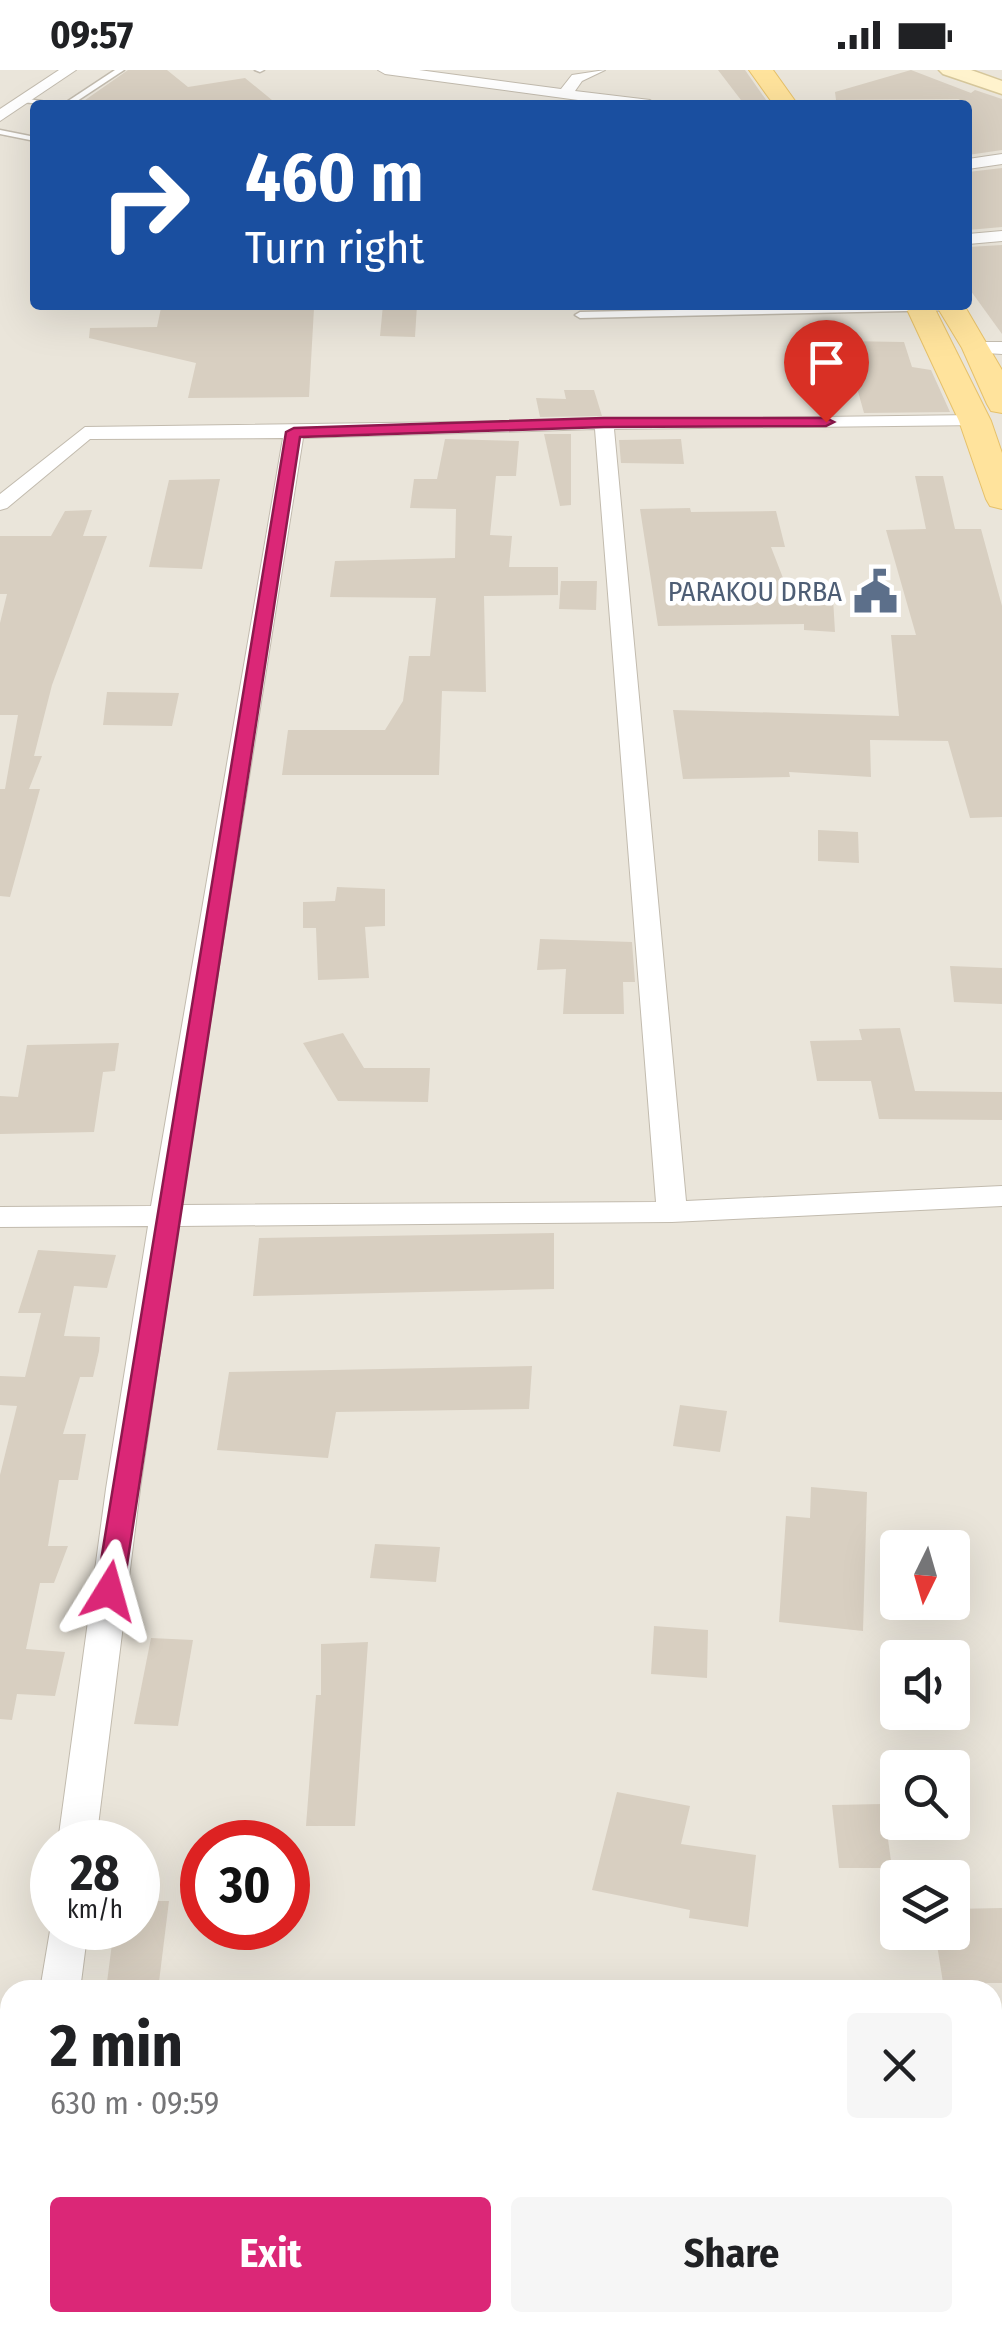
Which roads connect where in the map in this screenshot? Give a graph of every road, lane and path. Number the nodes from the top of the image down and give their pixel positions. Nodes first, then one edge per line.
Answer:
1 (69, 70) edge
2 (120, 70) edge
3 (385, 70) edge
4 (598, 70) edge
5 (761, 70) edge
6 (790, 70) edge
7 (950, 70) edge
8 (1002, 88) edge
9 (565, 94) junction
10 (796, 99) edge
11 (23, 100) junction
12 (74, 100) edge
13 (611, 100) edge
14 (30, 101) edge
15 (0, 116) edge
16 (0, 132) edge
17 (30, 138) edge
18 (1002, 159) edge
19 (972, 163) edge
20 (1002, 236) edge
21 (972, 239) edge
22 (758, 310) edge
23 (936, 310) edge
24 (940, 310) edge
25 (580, 314) dead end
26 (990, 348) edge
27 (1002, 404) edge
28 (974, 422) junction
29 (604, 423) junction
30 (294, 432) junction
31 (1002, 499) edge
32 (0, 504) edge
33 (1002, 1196) edge
34 (672, 1212) junction
35 (166, 1214) junction
36 (0, 1217) edge
37 (80, 1820) edge
38 (65, 1950) edge
39 (61, 1980) edge

1 - 11 street
2 - 12 lane
3 - 9 street
4 - 9 street
5 - 10 main road
6 - 10 main road
7 - 8 street
9 - 13 street
11 - 14 lane
11 - 15 street
16 - 17 lane
18 - 19 street
20 - 21 street
22 - 25 lane
23 - 28 main road
24 - 26 main road
26 - 27 main road
28 - 29 street
28 - 31 main road
29 - 30 street
29 - 34 street
30 - 32 street
30 - 35 street
33 - 34 street
34 - 35 street
35 - 36 street
35 - 37 street
38 - 39 street

